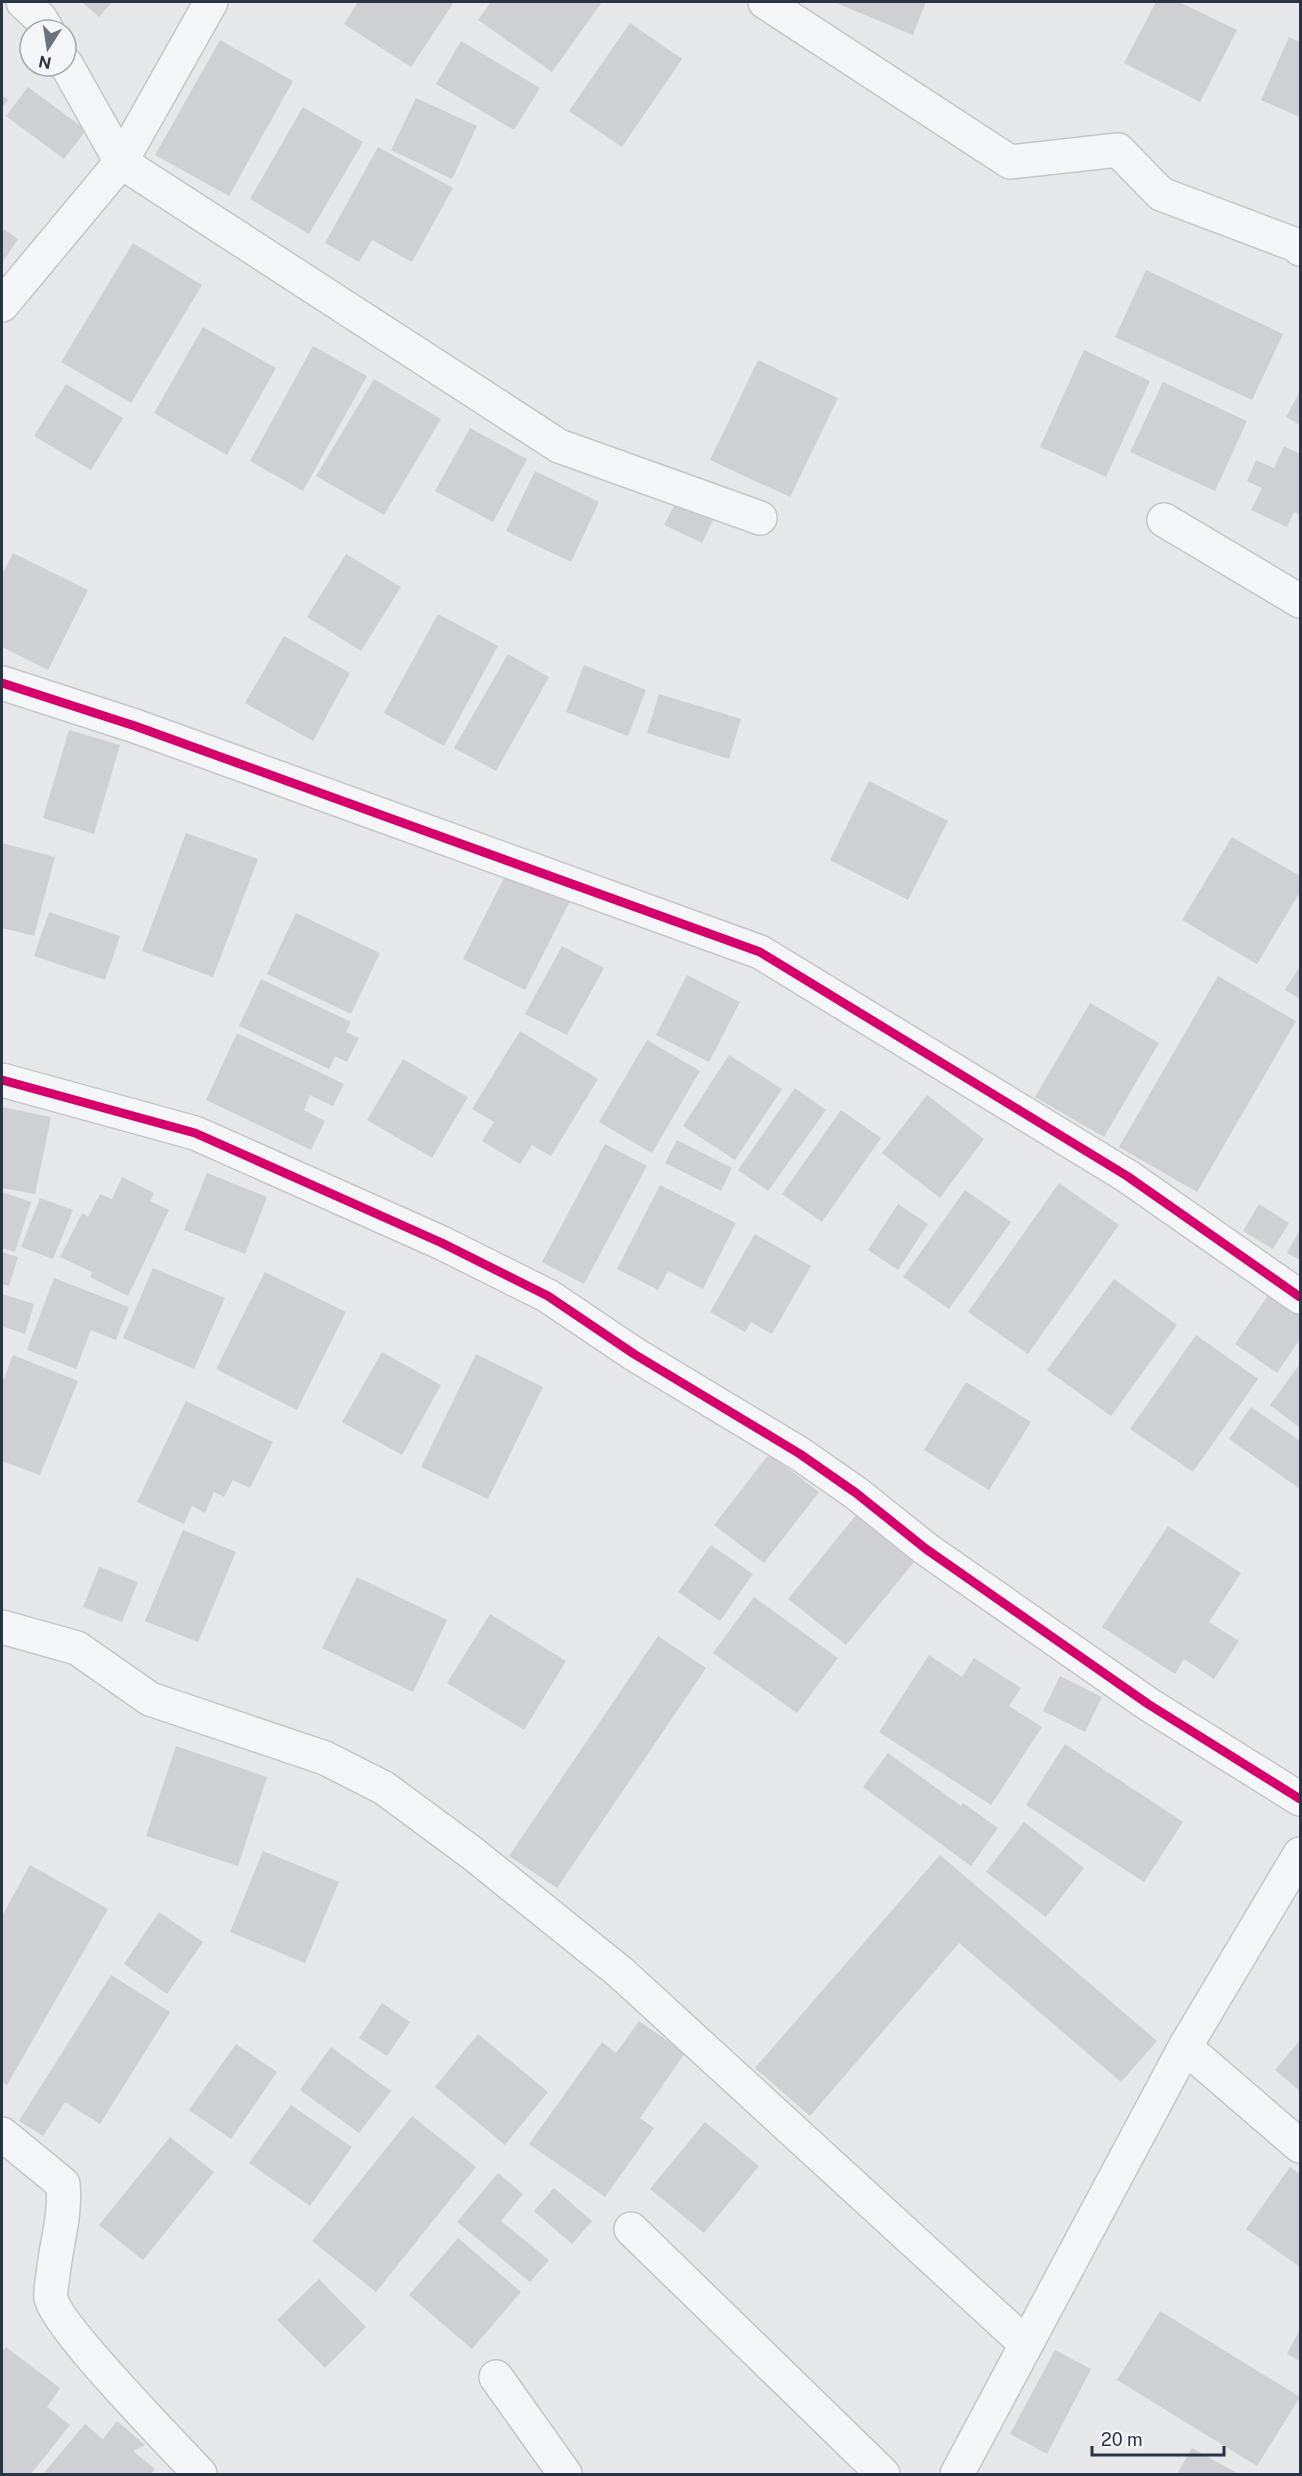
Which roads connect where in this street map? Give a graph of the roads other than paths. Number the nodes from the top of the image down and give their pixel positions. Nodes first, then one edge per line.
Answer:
1 (23, 2) edge
2 (212, 2) edge
3 (765, 2) edge
4 (40, 18) edge
5 (74, 78) edge
6 (121, 162) junction
7 (1300, 249) edge
8 (2, 305) edge
9 (760, 518) dead end
10 (1164, 520) dead end
11 (1300, 601) edge
12 (2, 683) edge
13 (2, 1080) edge
14 (1300, 1297) edge
15 (2, 1627) edge
16 (1300, 1800) edge
17 (1300, 1854) edge
18 (1185, 2047) junction
19 (2, 2133) edge
20 (1300, 2146) edge
21 (631, 2229) dead end
22 (1026, 2344) junction
23 (496, 2377) dead end
24 (200, 2475) edge
25 (565, 2475) edge
26 (883, 2475) edge
27 (957, 2475) edge

1 - 4 street
2 - 6 street
3 - 7 street
5 - 6 street
6 - 8 street
6 - 9 street
10 - 11 street
12 - 14 street
13 - 16 street
15 - 22 street
17 - 18 street
18 - 20 street
18 - 22 street
19 - 24 street
21 - 26 street
22 - 27 street
23 - 25 street

